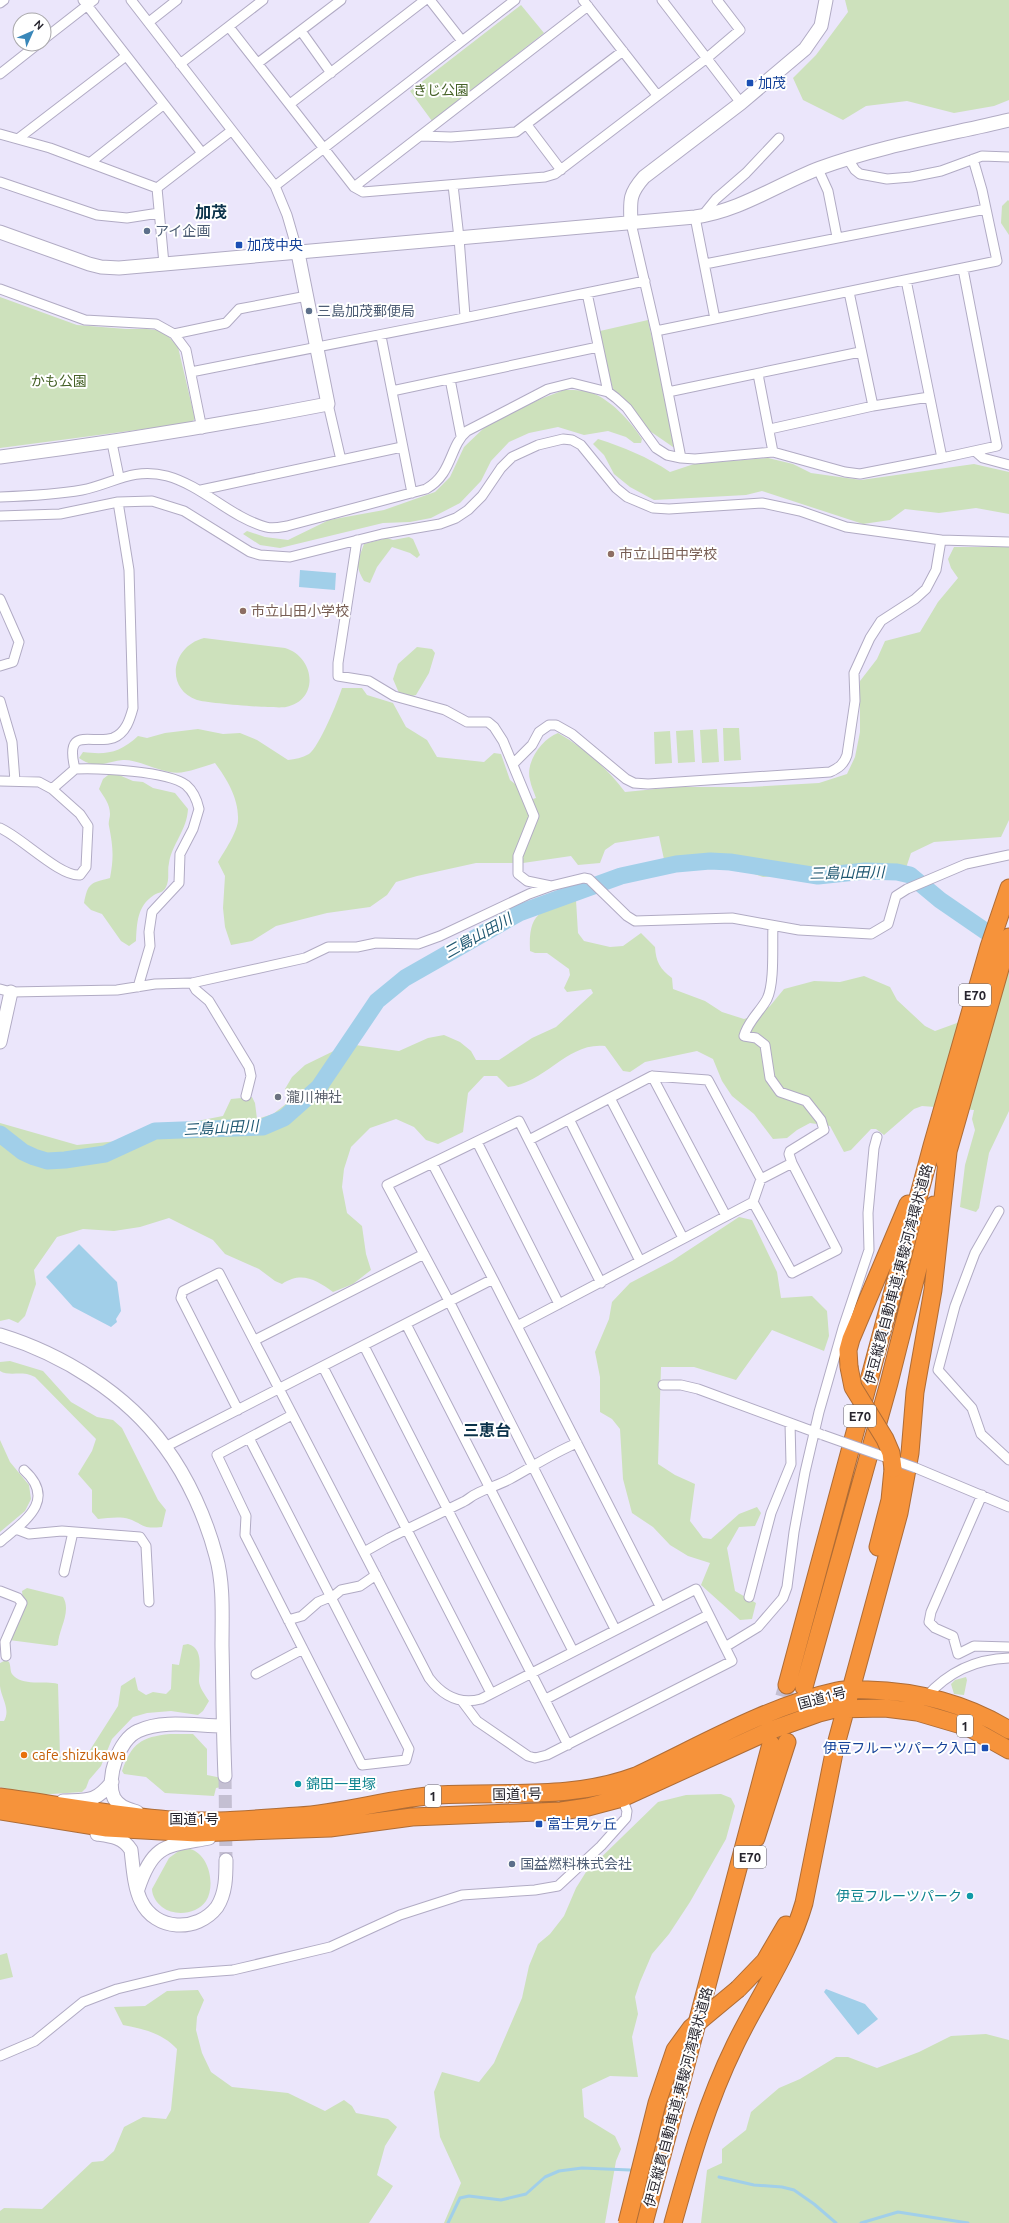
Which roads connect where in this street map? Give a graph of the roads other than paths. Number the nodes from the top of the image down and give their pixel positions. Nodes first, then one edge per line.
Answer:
1 (4, 0) edge
2 (131, 0) edge
3 (177, 0) edge
4 (264, 0) edge
5 (341, 0) edge
6 (425, 0) edge
7 (430, 0) edge
8 (515, 0) edge
9 (662, 0) edge
10 (717, 0) edge
11 (826, 0) edge
12 (88, 2) edge
13 (0, 3) edge
14 (586, 3) edge
15 (149, 22) junction
16 (229, 27) junction
17 (301, 30) junction
18 (52, 32) edge
19 (462, 41) junction
20 (623, 51) junction
21 (28, 52) edge
22 (126, 56) junction
23 (707, 58) junction
24 (258, 63) junction
25 (180, 64) junction
26 (331, 73) junction
27 (0, 74) edge
28 (657, 95) junction
29 (741, 103) junction
30 (164, 104) junction
31 (290, 104) junction
32 (1009, 120) edge
33 (527, 125) junction
34 (231, 131) junction
35 (0, 134) edge
36 (421, 136) junction
37 (19, 138) junction
38 (779, 138) dead end
39 (323, 148) junction
40 (202, 153) junction
41 (1009, 157) edge
42 (848, 159) junction
43 (973, 159) junction
44 (91, 162) junction
45 (818, 169) junction
46 (562, 170) junction
47 (0, 182) edge
48 (453, 185) junction
49 (275, 186) junction
50 (354, 187) junction
51 (157, 188) junction
52 (986, 209) junction
53 (159, 213) junction
54 (699, 216) junction
55 (631, 223) junction
56 (0, 232) edge
57 (837, 237) junction
58 (459, 238) junction
59 (298, 253) junction
60 (164, 264) junction
61 (705, 264) junction
62 (963, 269) junction
63 (645, 280) junction
64 (906, 280) junction
65 (0, 289) edge
66 (849, 292) junction
67 (587, 293) junction
68 (307, 296) junction
69 (465, 316) junction
70 (715, 319) junction
71 (656, 331) junction
72 (174, 334) junction
73 (381, 336) junction
74 (598, 347) junction
75 (318, 348) junction
76 (860, 352) junction
77 (191, 372) junction
78 (758, 374) junction
79 (450, 378) junction
80 (392, 391) junction
81 (608, 392) junction
82 (668, 392) junction
83 (929, 397) junction
84 (328, 404) junction
85 (873, 406) junction
86 (202, 429) junction
87 (770, 429) junction
88 (461, 436) junction
89 (112, 443) junction
90 (402, 447) junction
91 (975, 450) junction
92 (773, 452) junction
93 (0, 457) edge
94 (681, 458) junction
95 (942, 458) junction
96 (340, 460) junction
97 (1009, 465) edge
98 (120, 477) junction
99 (201, 490) junction
100 (412, 493) junction
101 (0, 497) edge
102 (118, 502) junction
103 (0, 516) edge
104 (357, 540) junction
105 (941, 540) junction
106 (1009, 542) edge
107 (0, 599) edge
108 (0, 666) edge
109 (0, 701) edge
110 (513, 764) junction
111 (75, 769) junction
112 (0, 781) edge
113 (15, 781) junction
114 (52, 789) junction
115 (0, 828) edge
116 (1009, 855) edge
117 (551, 886) junction
118 (1009, 888) edge
119 (773, 926) junction
120 (1009, 937) edge
121 (192, 983) junction
122 (138, 987) junction
123 (5, 991) edge
124 (0, 1042) edge
125 (652, 1076) junction
126 (246, 1096) dead end
127 (610, 1098) junction
128 (569, 1119) junction
129 (877, 1138) dead end
130 (529, 1140) junction
131 (477, 1142) junction
132 (932, 1146) junction
133 (948, 1152) junction
134 (432, 1163) junction
135 (792, 1164) junction
136 (761, 1179) junction
137 (753, 1202) junction
138 (999, 1211) dead end
139 (726, 1216) junction
140 (683, 1238) junction
141 (424, 1254) junction
142 (640, 1261) junction
143 (493, 1279) junction
144 (601, 1283) junction
145 (448, 1301) junction
146 (559, 1304) junction
147 (406, 1324) junction
148 (517, 1326) junction
149 (0, 1335) edge
150 (256, 1340) junction
151 (364, 1346) junction
152 (322, 1367) junction
153 (664, 1385) dead end
154 (279, 1388) junction
155 (238, 1410) junction
156 (292, 1415) junction
157 (790, 1423) junction
158 (819, 1433) junction
159 (249, 1438) junction
160 (577, 1443) junction
161 (165, 1446) junction
162 (1009, 1460) edge
163 (530, 1466) junction
164 (24, 1470) dead end
165 (490, 1487) junction
166 (982, 1495) junction
167 (1009, 1507) edge
168 (449, 1509) junction
169 (16, 1529) junction
170 (407, 1530) junction
171 (73, 1532) junction
172 (0, 1542) edge
173 (364, 1552) junction
174 (64, 1572) dead end
175 (376, 1575) junction
176 (0, 1591) edge
177 (749, 1597) dead end
178 (331, 1598) junction
179 (149, 1602) dead end
180 (660, 1606) junction
181 (708, 1615) junction
182 (288, 1620) junction
183 (615, 1630) junction
184 (725, 1647) junction
185 (1009, 1647) edge
186 (303, 1648) junction
187 (573, 1651) junction
188 (6, 1656) dead end
189 (1009, 1658) edge
190 (531, 1672) junction
191 (256, 1674) dead end
192 (844, 1690) junction
193 (491, 1693) junction
194 (926, 1697) junction
195 (546, 1699) junction
196 (462, 1701) junction
197 (841, 1709) junction
198 (223, 1726) junction
199 (1009, 1730) edge
200 (779, 1743) dead end
201 (568, 1745) junction
202 (1009, 1750) edge
203 (225, 1776) tunnel mouth
204 (112, 1782) junction
205 (619, 1791) junction
206 (0, 1797) edge
207 (43, 1803) junction
208 (0, 1811) edge
209 (160, 1819) junction
210 (50, 1820) junction
211 (235, 1833) junction
212 (226, 1860) tunnel mouth
213 (138, 1889) junction
214 (0, 2056) edge
215 (627, 2223) edge
216 (644, 2223) edge
217 (674, 2223) edge

1 - 13 street
2 - 15 street
3 - 15 street
4 - 16 street
5 - 17 street
6 - 26 street
7 - 19 street
8 - 19 street
9 - 23 street
10 - 23 street
11 - 29 street
12 - 18 street
12 - 22 street
14 - 20 street
14 - 36 street
15 - 25 street
16 - 24 street
16 - 25 street
17 - 24 street
17 - 26 street
19 - 39 street
20 - 28 street
20 - 33 street
21 - 27 street
22 - 30 street
22 - 37 street
23 - 28 street
23 - 29 street
24 - 31 street
25 - 34 street
26 - 31 street
28 - 46 street
29 - 55 street
30 - 40 street
30 - 44 street
31 - 39 street
32 - 42 street
33 - 36 street
33 - 46 street
34 - 40 street
34 - 49 street
35 - 37 street
36 - 50 street
37 - 44 street
38 - 54 street
39 - 49 street
39 - 50 street
40 - 51 street
41 - 43 street
42 - 43 street
42 - 45 street
43 - 52 street
44 - 51 street
45 - 54 street
45 - 57 street
46 - 48 street
47 - 53 street
48 - 50 street
48 - 58 street
49 - 59 street
51 - 53 street
52 - 57 street
52 - 62 street
53 - 60 street
54 - 55 street
54 - 61 street
55 - 58 street
55 - 63 street
56 - 60 street
57 - 61 street
58 - 59 street
58 - 69 street
59 - 60 street
59 - 68 street
61 - 70 street
62 - 64 street
62 - 91 street
63 - 67 street
63 - 71 street
64 - 66 street
64 - 83 street
65 - 72 street
66 - 70 street
66 - 76 street
67 - 69 street
67 - 74 street
68 - 72 street
68 - 75 street
69 - 73 street
70 - 71 street
71 - 82 street
72 - 77 street
73 - 75 street
73 - 80 street
74 - 79 street
74 - 81 street
75 - 77 street
75 - 84 street
76 - 78 street
76 - 85 street
77 - 86 street
78 - 82 street
78 - 87 street
79 - 80 street
79 - 88 street
80 - 90 street
81 - 88 street
81 - 94 street
82 - 94 street
83 - 85 street
83 - 95 street
84 - 86 street
84 - 96 street
85 - 87 street
86 - 89 street
87 - 92 street
88 - 100 street
89 - 93 street
89 - 98 street
90 - 96 street
90 - 100 street
91 - 95 street
91 - 97 street
92 - 94 street
92 - 95 street
96 - 99 street
98 - 99 street
98 - 101 street
99 - 100 street
102 - 103 street
102 - 104 street
102 - 111 street
104 - 105 street
104 - 110 street
105 - 106 street
105 - 110 street
107 - 108 street
109 - 113 street
110 - 117 street
111 - 114 street
111 - 122 street
112 - 113 street
113 - 114 street
114 - 115 street
116 - 119 street
117 - 119 street
117 - 121 street
118 - 132 highway, 伊豆縦貫自動車道;東駿河湾環状道路 / E70
119 - 135 street
120 - 133 highway, 伊豆縦貫自動車道;東駿河湾環状道路 / E70
121 - 122 street
121 - 126 street
122 - 123 street
123 - 124 street
125 - 127 street
125 - 136 street
125 - 139 street
127 - 128 street
127 - 140 street
128 - 130 street
128 - 142 street
129 - 158 street
130 - 131 street
130 - 144 street
131 - 134 street
131 - 146 street
132 - 133 highway, 伊豆縦貫自動車道;東駿河湾環状道路 / E70
132 - 192 highway, bridge
133 - 192 highway
134 - 141 street
134 - 143 street
135 - 136 street
135 - 137 street
136 - 137 street
137 - 139 street
138 - 162 street
139 - 140 street
140 - 142 street
141 - 145 street
141 - 150 street
142 - 144 street
143 - 145 street
143 - 148 street
144 - 146 street
145 - 147 street
145 - 163 street
146 - 148 street
147 - 151 street
147 - 165 street
148 - 160 street
149 - 161 street
150 - 154 street
150 - 155 street
151 - 152 street
151 - 168 street
152 - 154 street
152 - 170 street
153 - 157 street
154 - 155 street
154 - 156 street
155 - 161 street
156 - 159 street
156 - 173 street
157 - 158 street
157 - 177 street
158 - 166 street, bridge
158 - 184 street
159 - 178 street
159 - 182 street
160 - 163 street
160 - 180 street
161 - 198 street
163 - 165 street
163 - 183 street
164 - 169 street
165 - 168 street
165 - 187 street
166 - 167 street
166 - 185 street
168 - 170 street
168 - 190 street
169 - 171 street
169 - 172 street
170 - 173 street
170 - 193 street
171 - 174 street
171 - 179 street
173 - 175 street
175 - 178 street
175 - 196 street
176 - 188 street
178 - 182 street
178 - 186 street
180 - 181 street
180 - 183 street
181 - 184 street
181 - 195 street
182 - 186 street
183 - 187 street
184 - 201 street
186 - 191 street
187 - 190 street
189 - 194 street
190 - 193 street
190 - 195 street
192 - 194 highway, 国道1号 / 1
192 - 197 highway
192 - 205 highway, 国道1号 / 1
193 - 196 street
194 - 199 highway, 国道1号 / 1
195 - 201 street
196 - 201 street
197 - 202 highway, 国道1号 / 1
197 - 205 highway, 国道1号 / 1
197 - 215 highway, bridge
197 - 217 highway
198 - 203 street
198 - 204 street
200 - 216 highway, 伊豆縦貫自動車道;東駿河湾環状道路 / E70
204 - 207 street
204 - 209 street
205 - 209 highway, 国道1号 / 1
205 - 211 highway, 国道1号 / 1
205 - 214 street
206 - 207 highway, 国道1号 / 1
207 - 209 highway, 国道1号 / 1
208 - 210 highway, 国道1号 / 1
210 - 211 highway, 国道1号 / 1
210 - 213 street
211 - 213 street
212 - 213 street

